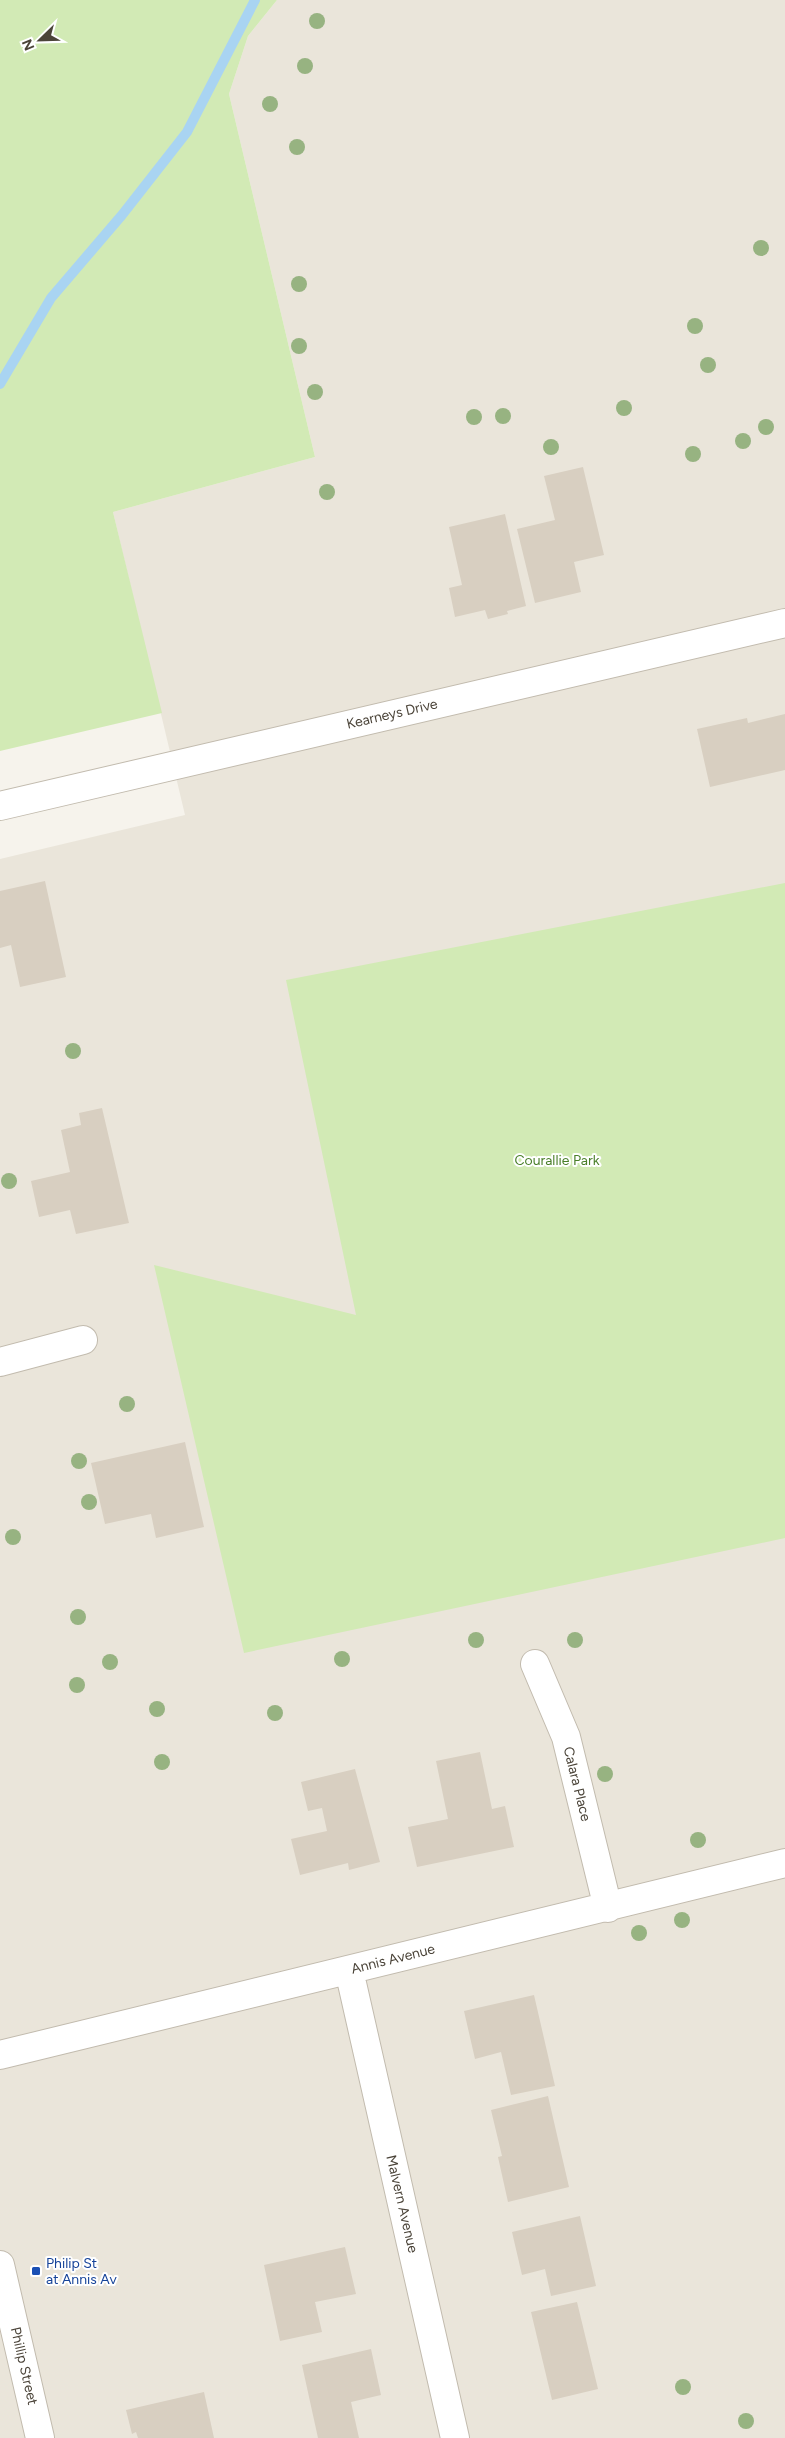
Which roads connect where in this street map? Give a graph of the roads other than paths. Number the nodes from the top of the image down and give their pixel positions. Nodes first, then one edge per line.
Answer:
1 (785, 623) edge
2 (0, 806) edge
3 (83, 1340) dead end
4 (0, 1362) edge
5 (535, 1664) dead end
6 (785, 1863) edge
7 (608, 1908) junction
8 (349, 1970) junction
9 (0, 2055) edge
10 (0, 2265) edge
11 (40, 2438) edge
12 (455, 2438) edge

1 - 2 street, Kearneys Drive
3 - 4 street
5 - 7 street, Calara Place
6 - 7 street, Annis Avenue
7 - 8 street, Annis Avenue
8 - 9 street, Annis Avenue
8 - 12 street, Malvern Avenue
10 - 11 street, Phillip Street

